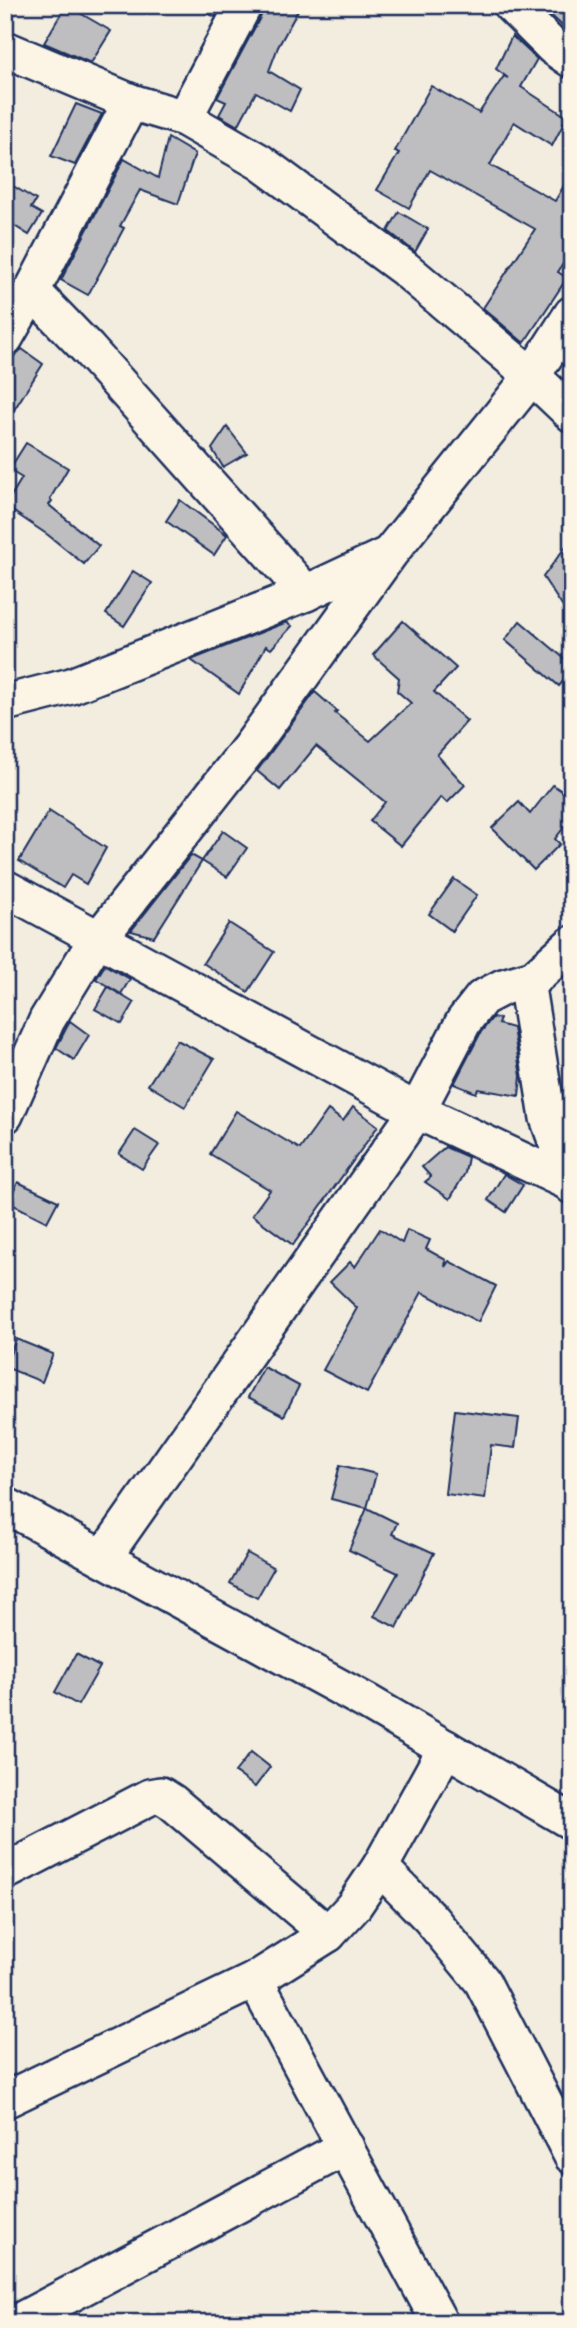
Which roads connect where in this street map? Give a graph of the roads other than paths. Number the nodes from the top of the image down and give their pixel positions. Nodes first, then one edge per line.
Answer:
1 (244, 5) edge
2 (511, 5) edge
3 (5, 49) edge
4 (572, 60) edge
5 (131, 102) junction
6 (184, 118) junction
7 (33, 291) junction
8 (572, 314) edge
9 (5, 338) edge
10 (532, 376) junction
11 (572, 414) edge
12 (390, 553) junction
13 (306, 593) junction
14 (5, 703) edge
15 (5, 888) edge
16 (100, 939) junction
17 (572, 944) edge
18 (526, 981) junction
19 (9, 1100) edge
20 (416, 1111) junction
21 (571, 1185) edge
22 (5, 1505) edge
23 (103, 1558) junction
24 (446, 1748) junction
25 (572, 1822) edge
26 (380, 1867) junction
27 (5, 1872) edge
28 (328, 1934) junction
29 (255, 1980) junction
30 (5, 2100) edge
31 (346, 2147) junction
32 (572, 2156) edge
33 (428, 2318) edge
34 (16, 2323) edge

1 - 6 street
2 - 4 street
3 - 5 street
5 - 6 street
5 - 7 street
6 - 10 street
7 - 9 street
7 - 13 street
8 - 10 street
10 - 11 street
10 - 12 street
12 - 13 street
12 - 16 street
13 - 14 street
15 - 16 street
16 - 19 street
16 - 20 street
17 - 18 street
18 - 20 street
18 - 21 street
20 - 21 street
20 - 23 street
22 - 23 street
23 - 24 street
24 - 25 street
24 - 26 street
26 - 28 street
26 - 32 street
27 - 28 street
28 - 29 street
29 - 30 street
29 - 31 street
31 - 33 street
31 - 34 street

